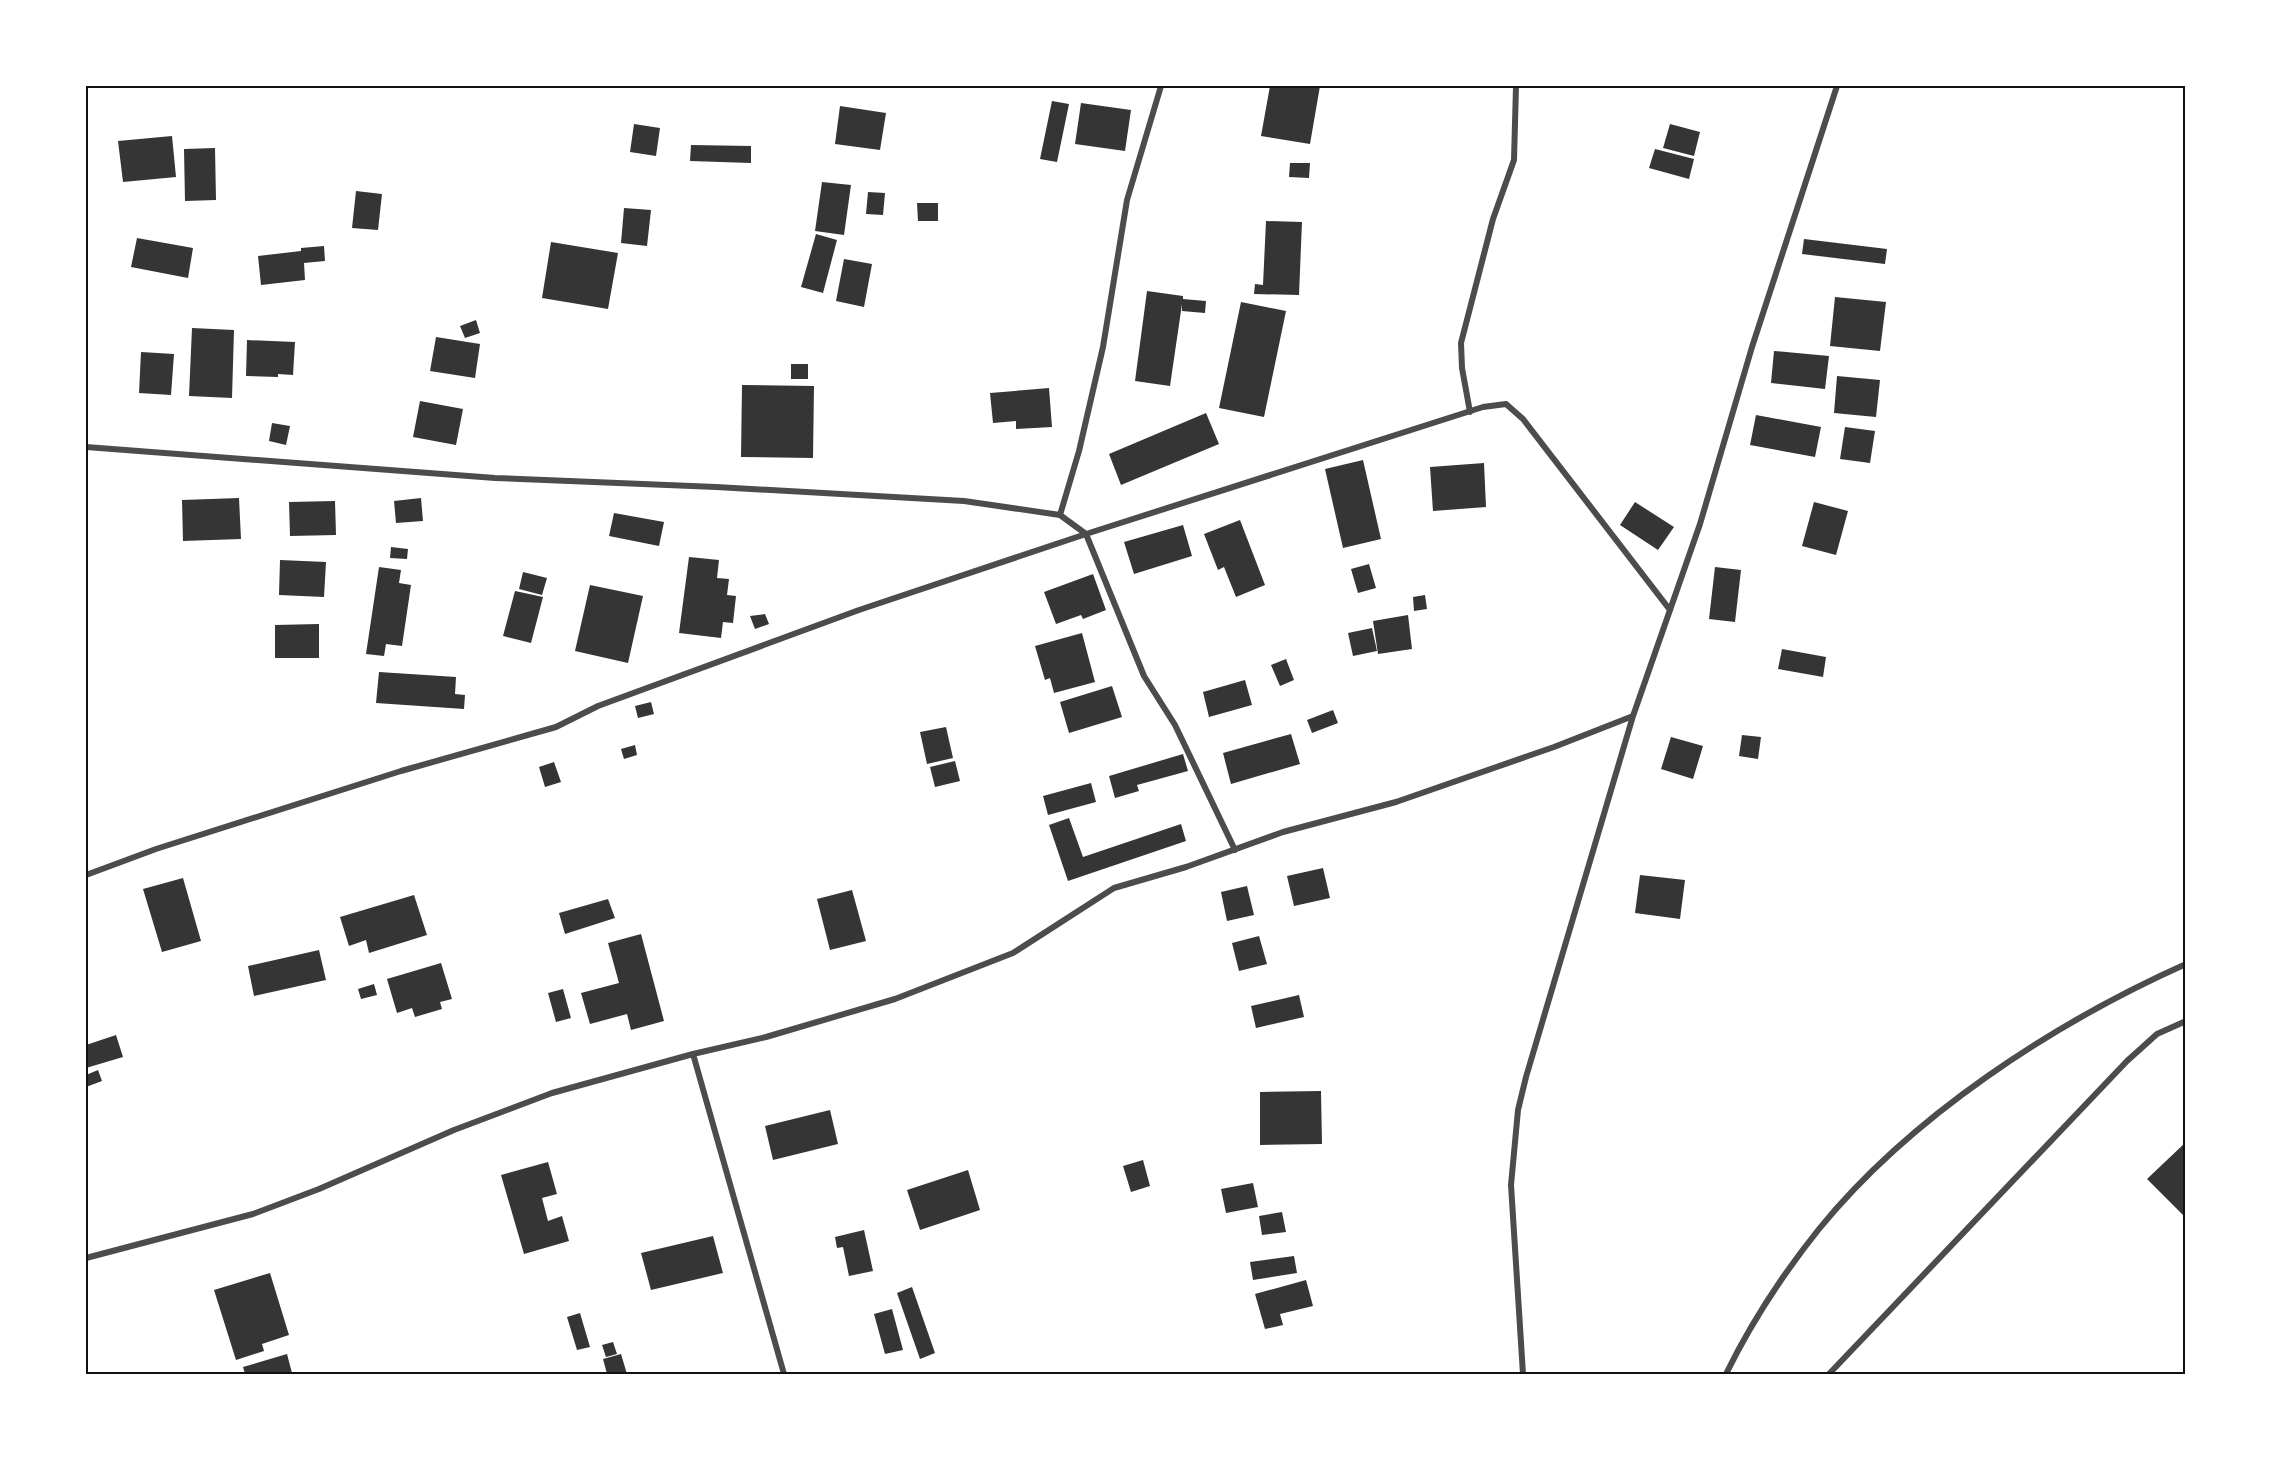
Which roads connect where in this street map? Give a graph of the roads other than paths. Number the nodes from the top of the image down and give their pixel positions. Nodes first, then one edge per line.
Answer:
1 (1161, 86) edge
2 (1516, 86) edge
3 (1837, 86) edge
4 (1470, 412) junction
5 (86, 447) edge
6 (1060, 515) junction
7 (1086, 534) junction
8 (1670, 610) junction
9 (1633, 716) junction
10 (1234, 850) junction
11 (86, 875) edge
12 (2186, 964) edge
13 (2186, 1022) edge
14 (693, 1054) junction
15 (86, 1258) edge
16 (784, 1374) edge
17 (1523, 1374) edge
18 (1726, 1374) edge
19 (1828, 1374) edge

1 - 6 street
2 - 4 street
3 - 8 street
4 - 7 street
4 - 8 street
5 - 6 street
6 - 7 street
7 - 10 street
7 - 11 street
8 - 9 street
9 - 10 street
9 - 17 street
10 - 14 street
12 - 18 street
13 - 19 street
14 - 15 street
14 - 16 street

